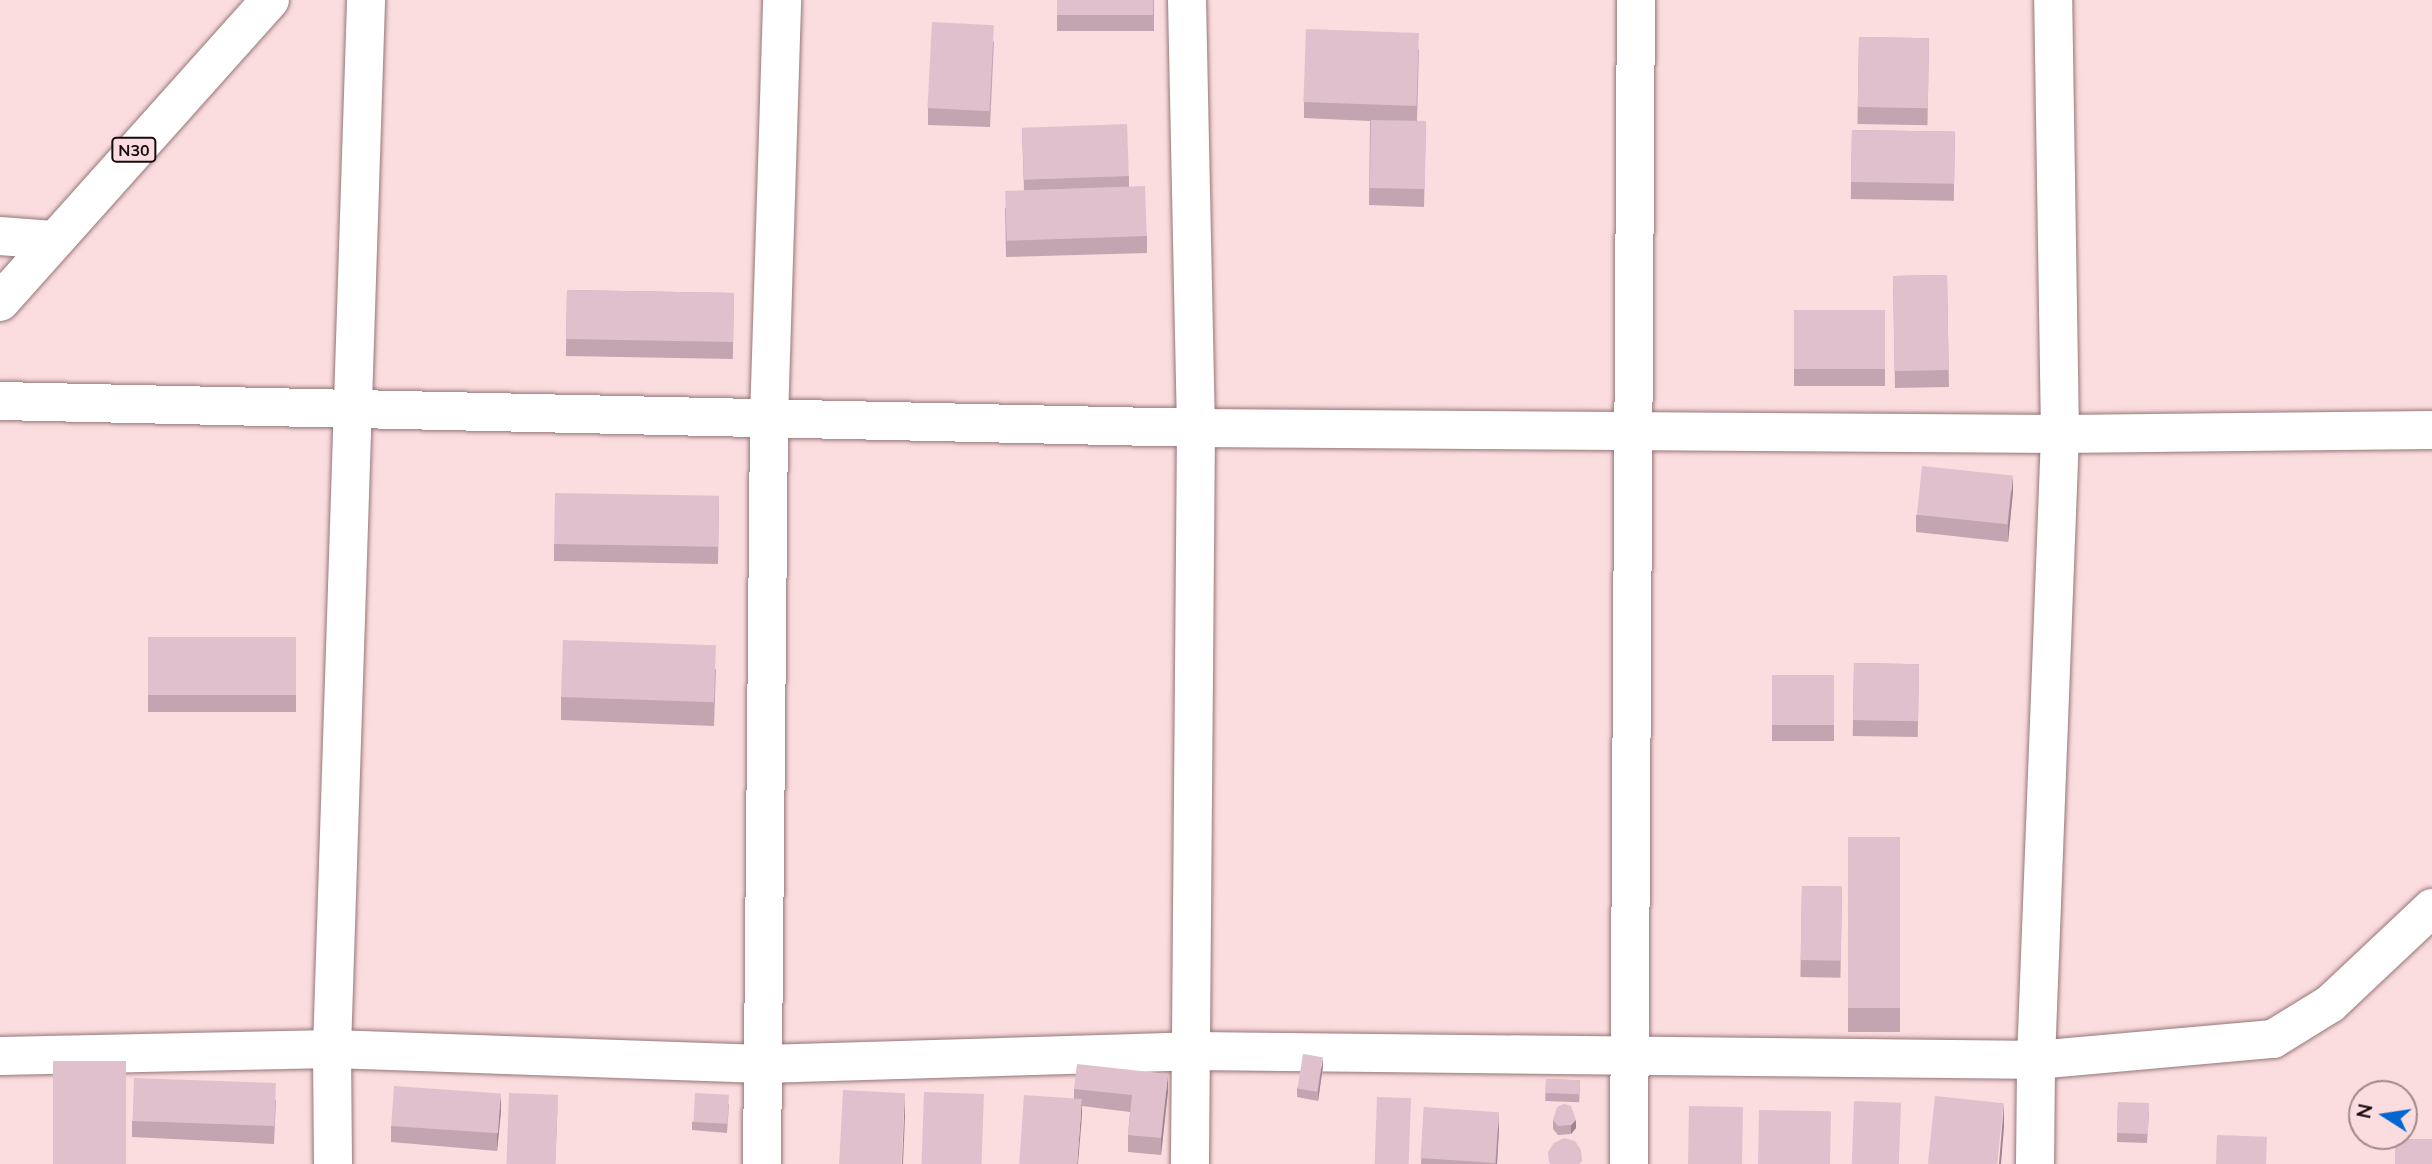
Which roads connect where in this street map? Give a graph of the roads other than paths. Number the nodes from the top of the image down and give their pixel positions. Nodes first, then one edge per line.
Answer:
1 (270, 0) edge
2 (366, 0) edge
3 (782, 0) edge
4 (1187, 0) edge
5 (1636, 0) edge
6 (2053, 0) edge
7 (0, 236) edge
8 (53, 240) junction
9 (0, 302) edge
10 (0, 401) edge
11 (353, 410) junction
12 (769, 419) junction
13 (1196, 428) junction
14 (2432, 430) edge
15 (1634, 432) junction
16 (2060, 434) junction
17 (2432, 908) edge
18 (332, 1049) junction
19 (1193, 1051) junction
20 (1630, 1054) junction
21 (0, 1056) edge
22 (2036, 1060) junction
23 (763, 1064) junction
24 (333, 1164) edge
25 (762, 1164) edge
26 (1190, 1164) edge
27 (1629, 1164) edge
28 (2035, 1164) edge

1 - 8 street, N30
2 - 11 street
3 - 12 street
4 - 13 street
5 - 15 street
6 - 16 street
7 - 8 street
8 - 9 street, N30
10 - 11 street
11 - 12 street
11 - 18 street
12 - 13 street
12 - 23 street
13 - 15 street
13 - 19 street
14 - 16 street
15 - 16 street
15 - 20 street
16 - 22 street
17 - 22 street
18 - 21 street
18 - 23 street
18 - 24 street
19 - 20 street
19 - 23 street
19 - 26 street
20 - 22 street
20 - 27 street
22 - 28 street
23 - 25 street

